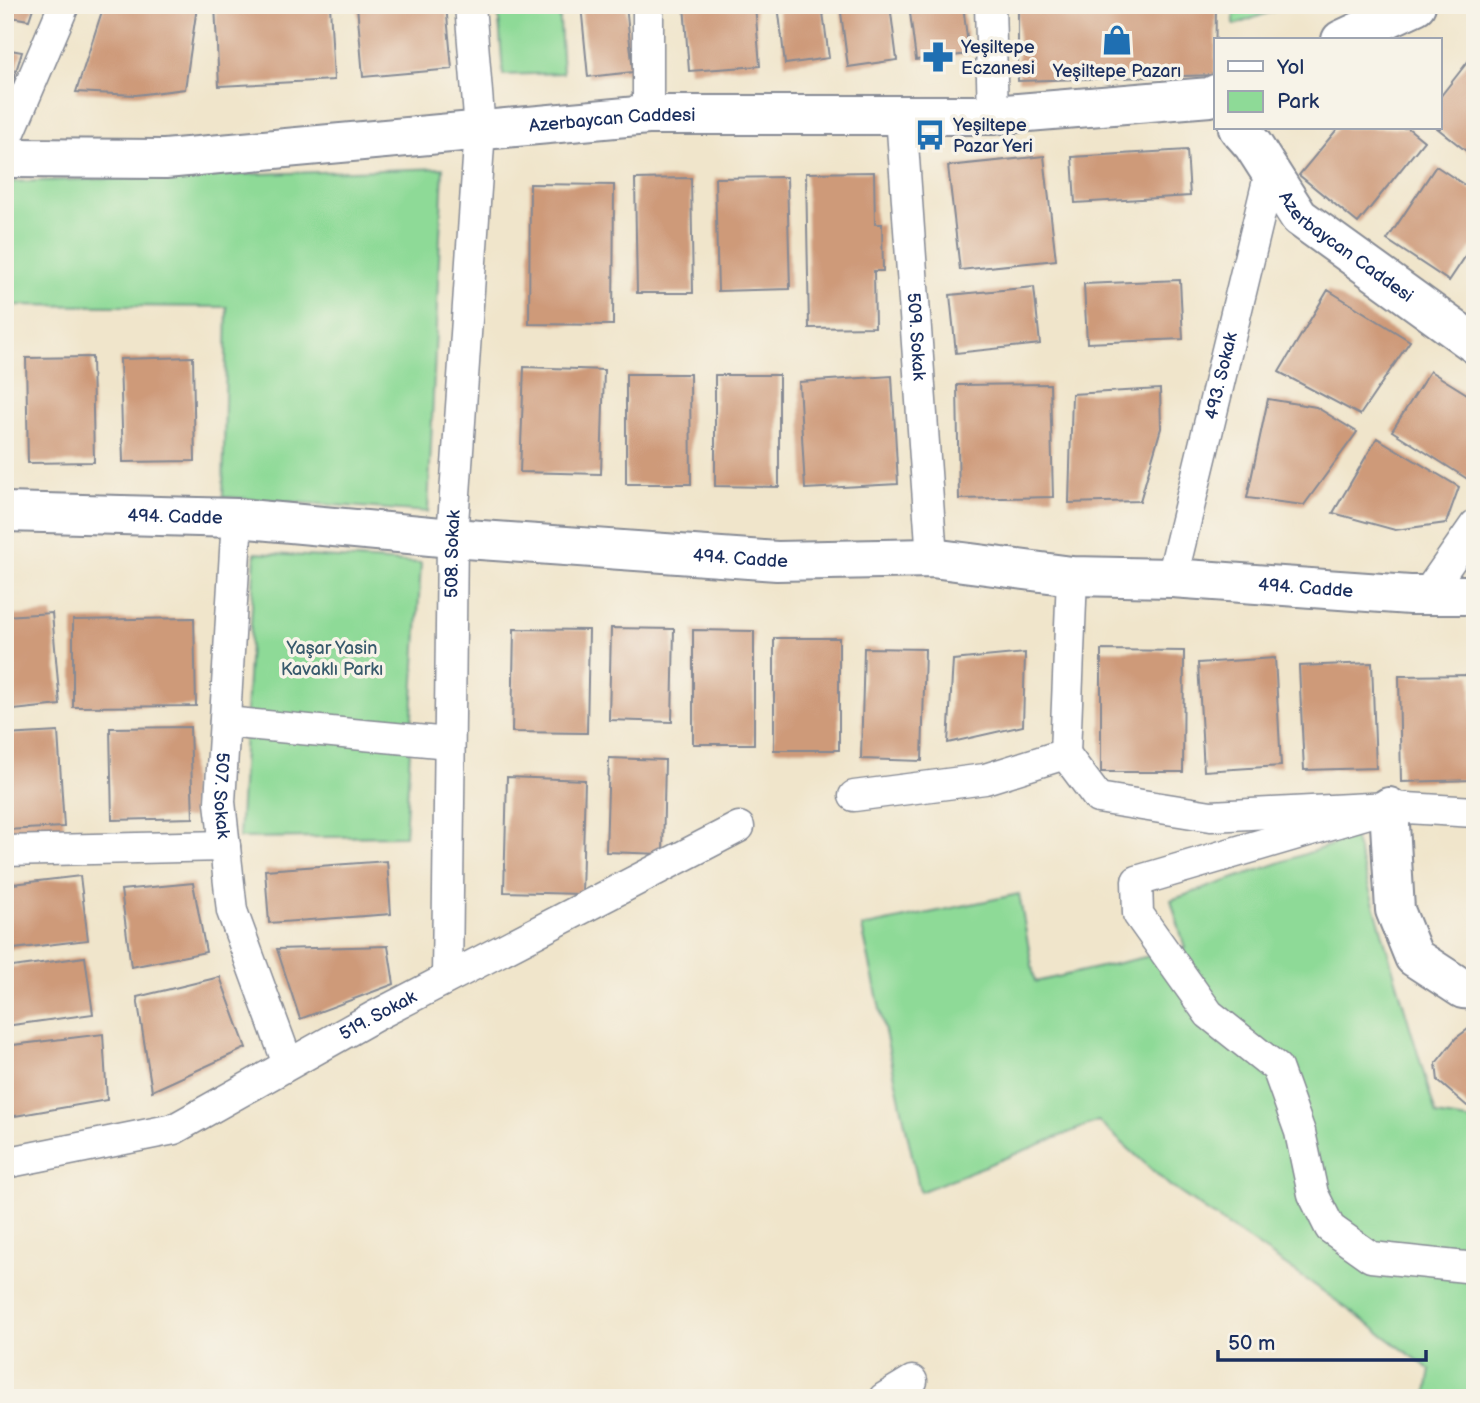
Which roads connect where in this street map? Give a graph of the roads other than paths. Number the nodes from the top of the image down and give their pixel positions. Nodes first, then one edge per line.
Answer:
1 (64, 5) edge
2 (470, 5) edge
3 (648, 5) edge
4 (990, 5) edge
5 (1416, 5) edge
6 (1345, 38) edge
7 (1214, 98) edge
8 (648, 115) junction
9 (901, 115) junction
10 (993, 115) junction
11 (480, 130) junction
12 (1240, 130) edge
13 (5, 144) edge
14 (5, 158) edge
15 (1270, 172) junction
16 (1475, 344) edge
17 (5, 512) edge
18 (237, 518) junction
19 (1475, 525) edge
20 (452, 538) junction
21 (932, 558) junction
22 (1072, 576) junction
23 (1172, 578) junction
24 (1427, 594) junction
25 (1475, 595) edge
26 (225, 722) junction
27 (449, 743) junction
28 (1065, 754) junction
29 (854, 796) dead end
30 (1389, 807) junction
31 (1475, 812) edge
32 (739, 827) dead end
33 (225, 846) junction
34 (5, 852) edge
35 (447, 978) junction
36 (1475, 990) edge
37 (288, 1064) junction
38 (5, 1163) edge
39 (1475, 1268) edge
40 (912, 1381) dead end
41 (884, 1398) edge

1 - 13 street
2 - 11 street, 508. Sokak
3 - 8 street
4 - 10 street
5 - 6 street
7 - 10 street, Azerbaycan Caddesi
8 - 9 street, Azerbaycan Caddesi
8 - 11 street, Azerbaycan Caddesi
9 - 10 street, Azerbaycan Caddesi
9 - 21 street, 509. Sokak
11 - 14 street, Azerbaycan Caddesi
11 - 20 street, 508. Sokak
12 - 15 street, Azerbaycan Caddesi
15 - 16 street, Azerbaycan Caddesi
15 - 23 street, 493. Sokak
17 - 18 street, 494. Cadde
18 - 20 street, 494. Cadde
18 - 26 street, 507. Sokak
19 - 24 street
20 - 21 street, 494. Cadde
20 - 27 street, 508. Sokak
21 - 22 street, 494. Cadde
22 - 23 street, 494. Cadde
22 - 28 street
23 - 24 street, 494. Cadde
24 - 25 street, 494. Cadde
26 - 27 street
26 - 33 street, 507. Sokak
27 - 35 street, 508. Sokak
28 - 29 street
28 - 30 street
30 - 31 street
30 - 36 street
30 - 39 street
32 - 35 street, 519. Sokak
33 - 34 street
33 - 37 street, 507. Sokak
35 - 37 street, 519. Sokak
37 - 38 street, 519. Sokak
40 - 41 street

